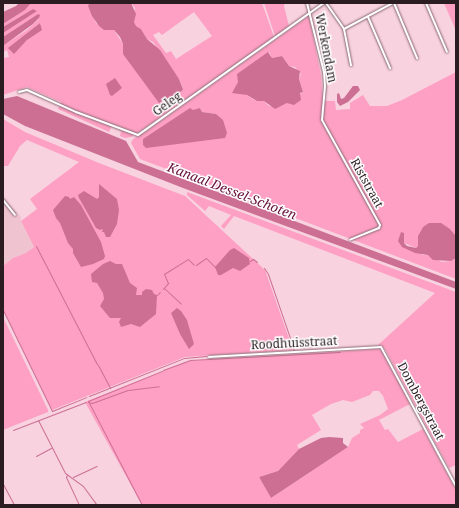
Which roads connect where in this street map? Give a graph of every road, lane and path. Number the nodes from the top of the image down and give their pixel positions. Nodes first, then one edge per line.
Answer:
1 (307, 3) edge
2 (325, 3) edge
3 (393, 3) edge
4 (426, 3) edge
5 (310, 13) junction
6 (368, 17) junction
7 (344, 29) junction
8 (447, 52) dead end
9 (417, 58) dead end
10 (351, 65) dead end
11 (390, 68) dead end
12 (19, 92) dead end
13 (322, 120) joint
14 (3, 200) edge
15 (15, 215) dead end
16 (350, 240) dead end
17 (379, 347) joint
18 (209, 357) dead end
19 (456, 486) edge

1 - 5 street, Werkendam
2 - 5 street
2 - 7 street
3 - 6 street
3 - 9 street
4 - 8 street
5 - 12 street, Geleg
5 - 13 street, Werkendam
6 - 7 street
6 - 11 street
7 - 10 street
13 - 16 street, Riststraat
14 - 15 street
17 - 18 street, Roodhuisstraat
17 - 19 street, Dombergstraat

